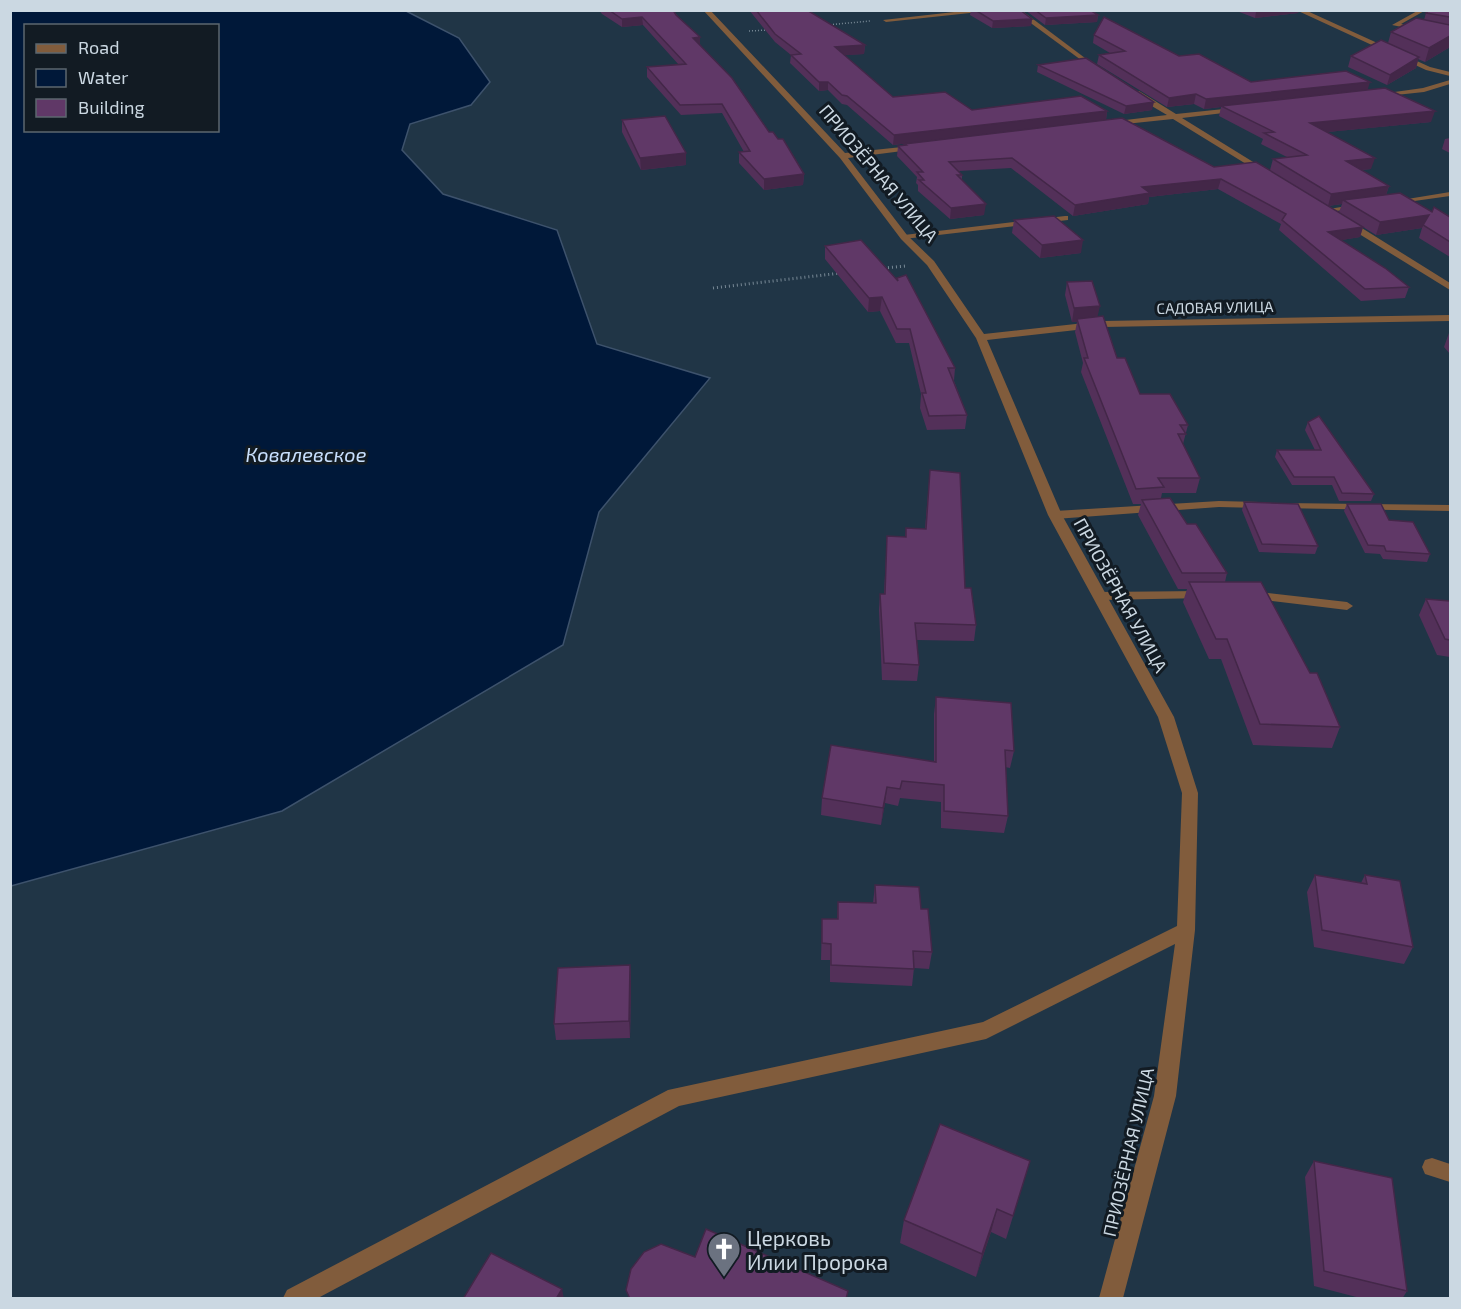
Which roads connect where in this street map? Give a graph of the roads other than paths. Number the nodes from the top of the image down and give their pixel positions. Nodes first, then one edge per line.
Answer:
1 (706, 10) edge
2 (996, 10) edge
3 (1016, 10) edge
4 (1299, 10) edge
5 (1424, 10) edge
6 (886, 20) road end
7 (1450, 35) edge
8 (1450, 74) edge
9 (1110, 77) edge
10 (1450, 82) edge
11 (1129, 88) edge
12 (1365, 96) edge
13 (1246, 109) edge
14 (1174, 116) junction
15 (1104, 124) edge
16 (927, 146) edge
17 (843, 156) junction
18 (1272, 176) edge
19 (1450, 194) edge
20 (1383, 203) edge
21 (1372, 204) edge
22 (1318, 205) edge
23 (1327, 210) junction
24 (1065, 218) dead end
25 (904, 237) junction
26 (1450, 287) edge
27 (1450, 318) edge
28 (981, 339) junction
29 (1450, 508) edge
30 (1055, 515) junction
31 (1217, 595) edge
32 (1240, 595) edge
33 (1099, 596) junction
34 (1347, 606) dead end
35 (1186, 930) junction
36 (295, 1299) edge
37 (1112, 1299) edge

1 - 17 street, ПРИОЗЁРНАЯ УЛИЦА
2 - 6 lane
3 - 9 street
4 - 8 street
5 - 7 lane
10 - 12 street
11 - 14 street
13 - 14 street
14 - 15 street
14 - 18 street
16 - 17 street
17 - 25 street, ПРИОЗЁРНАЯ УЛИЦА
19 - 20 lane
21 - 23 lane
22 - 23 street
23 - 26 street
24 - 25 lane
25 - 28 street, ПРИОЗЁРНАЯ УЛИЦА
27 - 28 street, САДОВАЯ УЛИЦА
28 - 30 street, ПРИОЗЁРНАЯ УЛИЦА
29 - 30 lane
30 - 33 street, ПРИОЗЁРНАЯ УЛИЦА
31 - 33 lane
32 - 34 lane
33 - 35 street, ПРИОЗЁРНАЯ УЛИЦА
35 - 36 street
35 - 37 street, ПРИОЗЁРНАЯ УЛИЦА

